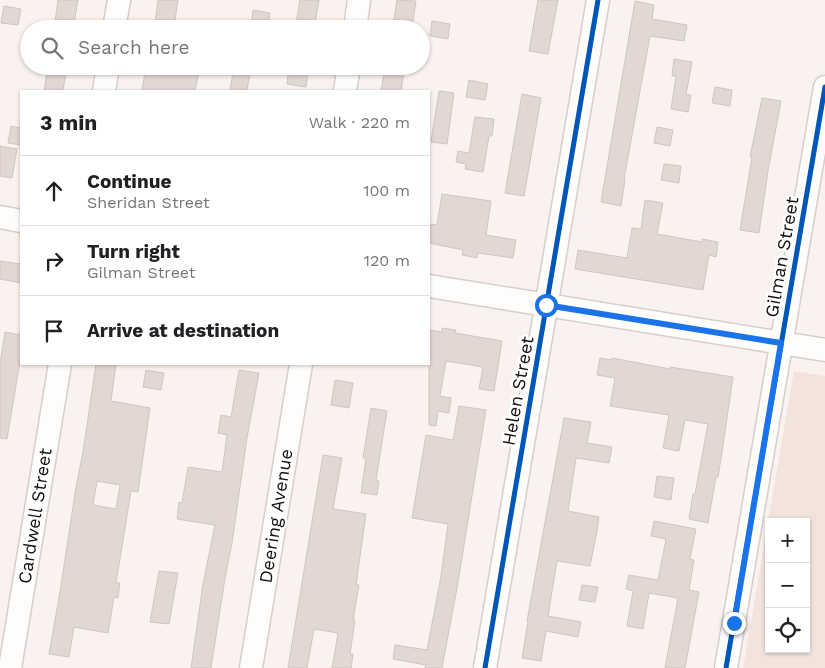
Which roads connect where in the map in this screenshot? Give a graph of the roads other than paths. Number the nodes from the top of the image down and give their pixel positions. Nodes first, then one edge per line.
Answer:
1 (119, 0) edge
2 (360, 0) edge
3 (598, 0) edge
4 (116, 20) edge
5 (357, 20) edge
6 (107, 75) edge
7 (348, 75) edge
8 (825, 87) edge
9 (104, 90) edge
10 (345, 90) edge
11 (0, 217) edge
12 (20, 221) edge
13 (430, 286) edge
14 (546, 305) junction
15 (781, 343) junction
16 (825, 350) edge
17 (60, 365) edge
18 (301, 365) edge
19 (10, 668) edge
20 (251, 668) edge
21 (485, 668) edge
22 (726, 668) edge

1 - 4 street
2 - 5 street
3 - 14 street, Helen Street
6 - 9 street
7 - 10 street
8 - 15 street, Gilman Street
11 - 12 street
13 - 14 street
14 - 15 street
14 - 21 street, Helen Street
15 - 16 street
15 - 22 street, Gilman Street
17 - 19 street, Cardwell Street
18 - 20 street, Deering Avenue

